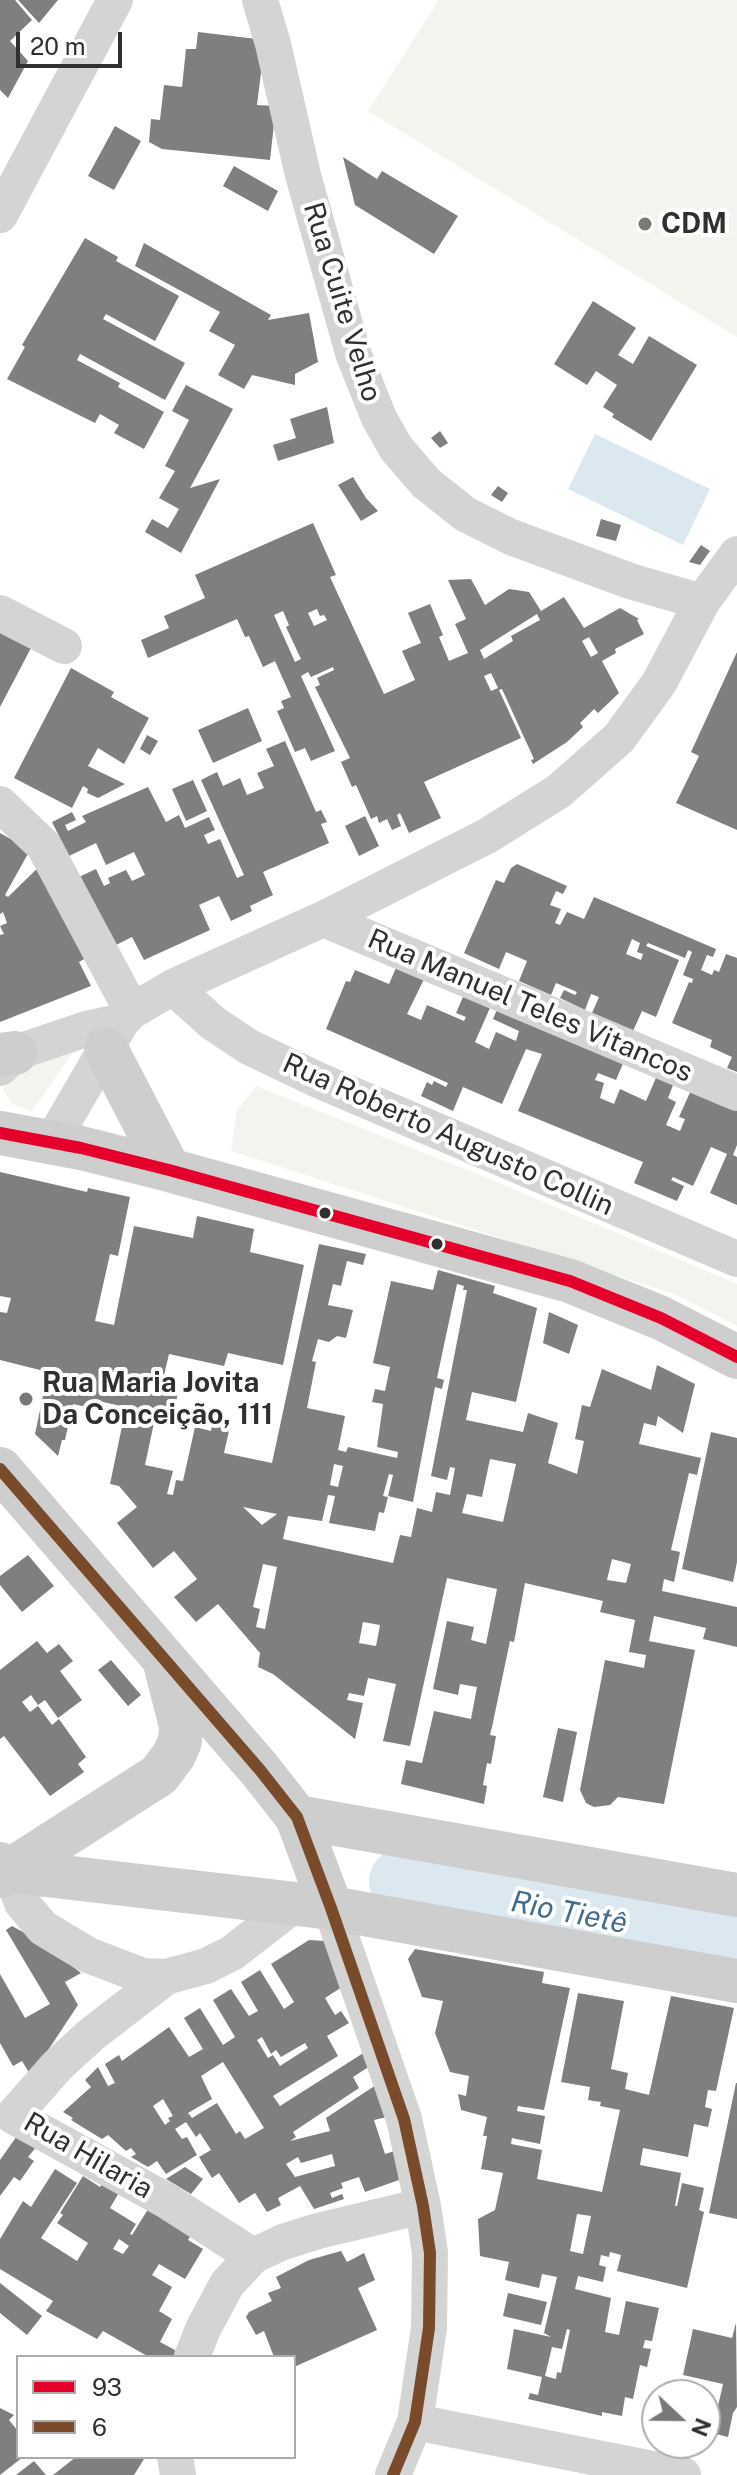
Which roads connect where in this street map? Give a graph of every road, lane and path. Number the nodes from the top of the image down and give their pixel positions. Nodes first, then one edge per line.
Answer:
1 (115, 0) edge
2 (260, 0) edge
3 (0, 215) edge
4 (737, 554) edge
5 (702, 602) junction
6 (0, 613) edge
7 (64, 646) dead end
8 (0, 804) edge
9 (323, 919) junction
10 (173, 987) junction
11 (120, 1027) junction
12 (5, 1059) edge
13 (737, 1093) edge
14 (0, 1133) edge
15 (51, 1143) junction
16 (169, 1170) junction
17 (737, 1259) edge
18 (737, 1357) edge
19 (0, 1469) edge
20 (164, 1661) junction
21 (297, 1817) junction
22 (4, 1871) edge
23 (737, 1895) edge
24 (313, 1906) junction
25 (166, 1977) junction
26 (737, 1981) edge
27 (423, 2206) junction
28 (253, 2256) junction
29 (193, 2355) edge
30 (415, 2422) junction
31 (393, 2475) edge
32 (683, 2475) edge

1 - 3 street
2 - 5 street, Rua Cuite Velho
4 - 5 street
5 - 9 street
6 - 7 street
8 - 11 street
9 - 10 street
9 - 13 street, Rua Manuel Teles Vitancos
10 - 11 street
10 - 17 street, Rua Roberto Augusto Collin
11 - 12 street
11 - 15 street
11 - 16 street
14 - 15 street
15 - 16 street
16 - 18 street
19 - 20 street
20 - 21 street
20 - 22 street
21 - 23 street
21 - 24 street
22 - 24 street
22 - 25 street
24 - 25 street
24 - 26 street
24 - 27 street
25 - 28 street, Rua Hilaria
27 - 28 street
27 - 30 street
28 - 29 street
30 - 31 street
30 - 32 street

